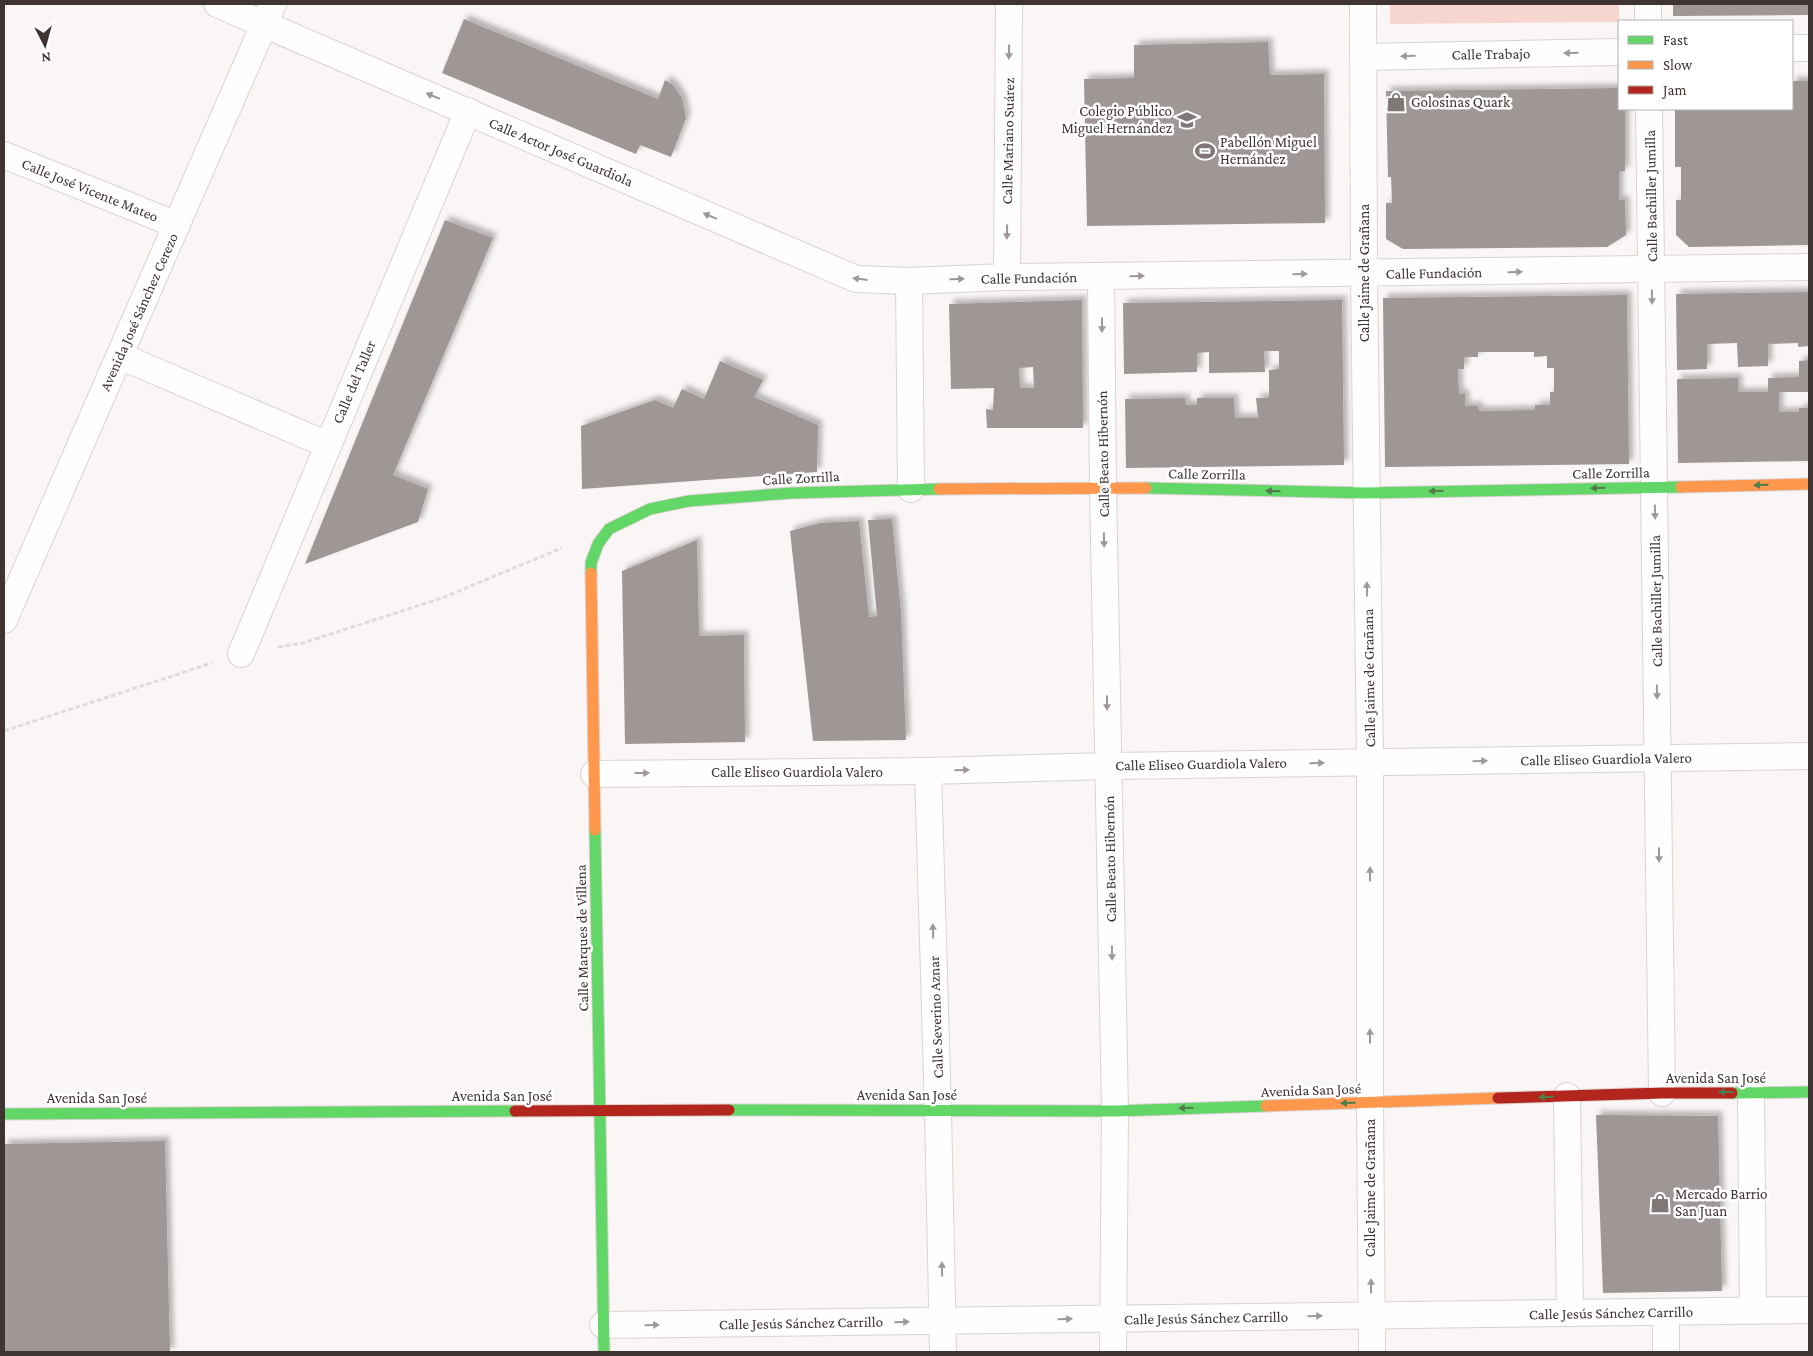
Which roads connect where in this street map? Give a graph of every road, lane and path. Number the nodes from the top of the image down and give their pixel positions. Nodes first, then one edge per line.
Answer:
1 (217, 4) edge
2 (1009, 4) edge
3 (1363, 4) edge
4 (1648, 4) edge
5 (269, 14) edge
6 (1648, 20) edge
7 (1793, 48) edge
8 (1809, 48) edge
9 (1618, 52) edge
10 (1363, 57) junction
11 (1650, 110) edge
12 (468, 111) junction
13 (4, 155) edge
14 (177, 225) junction
15 (1809, 267) edge
16 (1652, 270) junction
17 (1364, 274) junction
18 (1101, 276) junction
19 (1007, 277) junction
20 (909, 281) junction
21 (120, 356) junction
22 (328, 445) junction
23 (1809, 484) edge
24 (1103, 487) junction
25 (1654, 487) junction
26 (911, 489) junction
27 (1366, 493) junction
28 (609, 529) joint
29 (565, 547) dead end
30 (4, 620) edge
31 (241, 654) junction
32 (4, 731) edge
33 (1809, 756) edge
34 (1658, 758) junction
35 (1370, 762) junction
36 (1108, 766) junction
37 (928, 771) junction
38 (594, 774) junction
39 (1750, 1092) junction
40 (1809, 1092) edge
41 (1662, 1093) junction
42 (1567, 1096) junction
43 (1370, 1103) junction
44 (600, 1110) junction
45 (938, 1110) junction
46 (1115, 1111) junction
47 (4, 1114) edge
48 (1809, 1310) edge
49 (1753, 1311) junction
50 (1666, 1312) junction
51 (1570, 1313) junction
52 (1372, 1316) junction
53 (1112, 1319) junction
54 (943, 1321) junction
55 (603, 1326) junction
56 (604, 1352) edge
57 (943, 1352) edge
58 (1113, 1352) edge
59 (1372, 1352) edge
60 (1666, 1352) edge

1 - 5 street, Calle Actor José Guardiola
2 -> 19 street, Calle Mariano Suárez
3 - 10 street, Calle Jaime de Grañana
4 - 6 street
12 -> 5 street, Calle Actor José Guardiola
5 - 14 street, Avenida José Sánchez Cerezo
7 - 8 street
9 -> 10 street, Calle Trabajo
10 - 17 street, Calle Jaime de Grañana
11 - 16 street, Calle Bachiller Jumilla
20 -> 12 street, Calle Actor José Guardiola
12 - 22 street, Calle del Taller
13 - 14 street, Calle José Vicente Mateo
14 - 21 street, Avenida José Sánchez Cerezo
15 - 16 street, Calle Fundación
17 -> 16 street, Calle Fundación
16 -> 25 street, Calle Bachiller Jumilla
18 -> 17 street, Calle Fundación
17 - 27 street, Calle Jaime de Grañana
18 - 19 street, Calle Fundación
18 -> 24 street, Calle Beato Hibernón
20 -> 19 street, Calle Fundación
20 - 26 street
21 - 22 street
21 - 30 street, Avenida José Sánchez Cerezo
22 - 31 street, Calle del Taller
23 -> 25 street, Calle Zorrilla
24 - 26 street, Calle Zorrilla
27 -> 24 street, Calle Zorrilla
24 -> 36 street, Calle Beato Hibernón
25 -> 27 street, Calle Zorrilla
25 -> 34 street, Calle Bachiller Jumilla
26 - 28 street, Calle Zorrilla
35 -> 27 street, Calle Jaime de Grañana
28 - 38 street, Calle Marques de Villena
29 - 31 path
31 - 32 path
33 - 34 street, Calle Eliseo Guardiola Valero
35 -> 34 street, Calle Eliseo Guardiola Valero
34 -> 41 street, Calle Bachiller Jumilla
36 -> 35 street, Calle Eliseo Guardiola Valero
43 -> 35 street, Calle Jaime de Grañana
37 -> 36 street, Calle Eliseo Guardiola Valero
36 -> 46 street, Calle Beato Hibernón
38 -> 37 street, Calle Eliseo Guardiola Valero
45 -> 37 street, Calle Severino Aznar
38 - 44 street, Calle Marques de Villena
39 - 40 street, Avenida San José
39 -> 41 street, Avenida San José
39 - 49 street
41 - 42 street, Avenida San José
42 -> 43 street, Avenida San José
42 - 51 street
43 -> 46 street, Avenida San José
52 -> 43 street, Calle Jaime de Grañana
44 - 45 street, Avenida San José
44 - 47 street, Avenida San José
44 - 55 street, Calle Marques de Villena
45 - 46 street, Avenida San José
54 -> 45 street, Calle Severino Aznar
46 - 53 street, Calle Beato Hibernón
48 - 49 street, Calle Jesús Sánchez Carrillo
49 - 50 street, Calle Jesús Sánchez Carrillo
50 - 51 street, Calle Jesús Sánchez Carrillo
50 - 60 street
51 - 52 street, Calle Jesús Sánchez Carrillo
53 -> 52 street, Calle Jesús Sánchez Carrillo
52 - 59 street, Calle Jaime de Grañana
54 -> 53 street, Calle Jesús Sánchez Carrillo
53 - 58 street, Calle Beato Hibernón
55 -> 54 street, Calle Jesús Sánchez Carrillo
54 - 57 street, Calle Severino Aznar
55 - 56 street, Calle Marques de Villena

